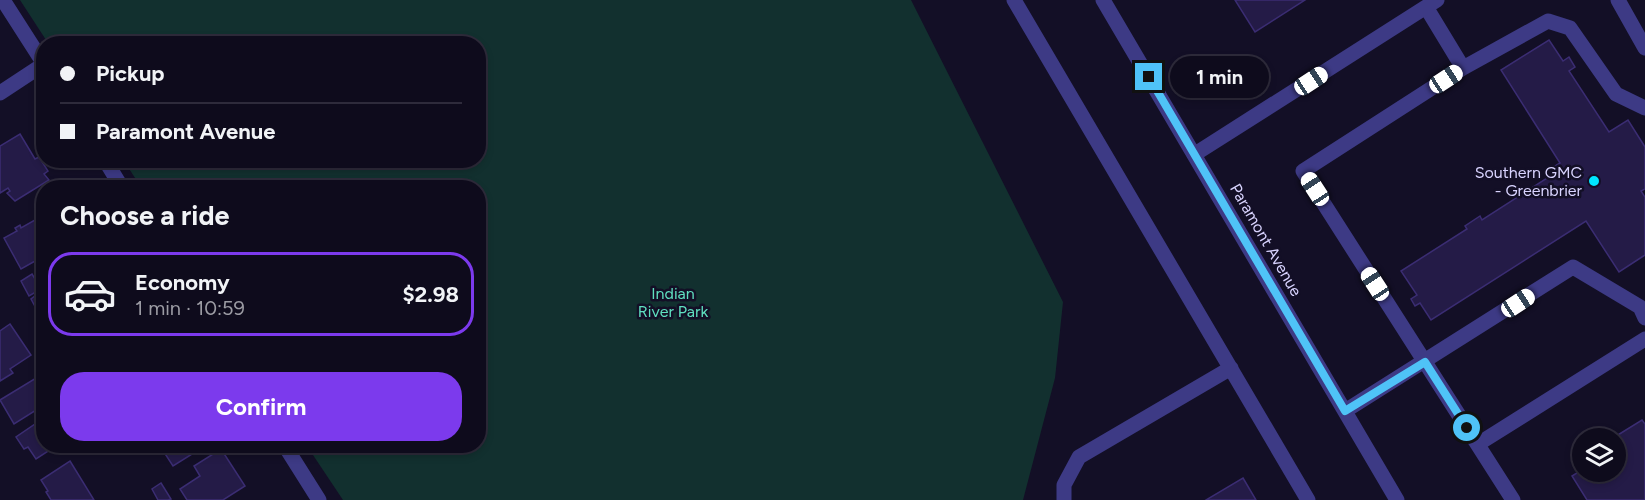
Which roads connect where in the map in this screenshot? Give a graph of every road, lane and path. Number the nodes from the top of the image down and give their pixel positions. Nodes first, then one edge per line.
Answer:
1 (3, 0) edge
2 (1014, 0) edge
3 (1103, 0) edge
4 (1617, 0) edge
5 (1431, 3) edge
6 (1645, 48) edge
7 (36, 52) edge
8 (1463, 68) junction
9 (36, 69) edge
10 (0, 93) edge
11 (1645, 108) edge
12 (1195, 154) junction
13 (1643, 310) edge
14 (1645, 339) edge
15 (1425, 362) junction
16 (1231, 368) junction
17 (1345, 411) junction
18 (1478, 444) junction
19 (289, 453) edge
20 (319, 500) edge
21 (1064, 500) edge
22 (1308, 500) edge
23 (1397, 500) edge
24 (1513, 500) edge

1 - 7 street
2 - 16 street
3 - 12 street, Paramont Avenue
4 - 6 street
5 - 8 street
5 - 12 street
8 - 11 street
8 - 15 street
9 - 10 street
12 - 17 street, Paramont Avenue
13 - 15 street
14 - 18 street
15 - 17 street
15 - 18 street
16 - 21 street
16 - 22 street
17 - 23 street, Paramont Avenue
18 - 24 street
19 - 20 street

